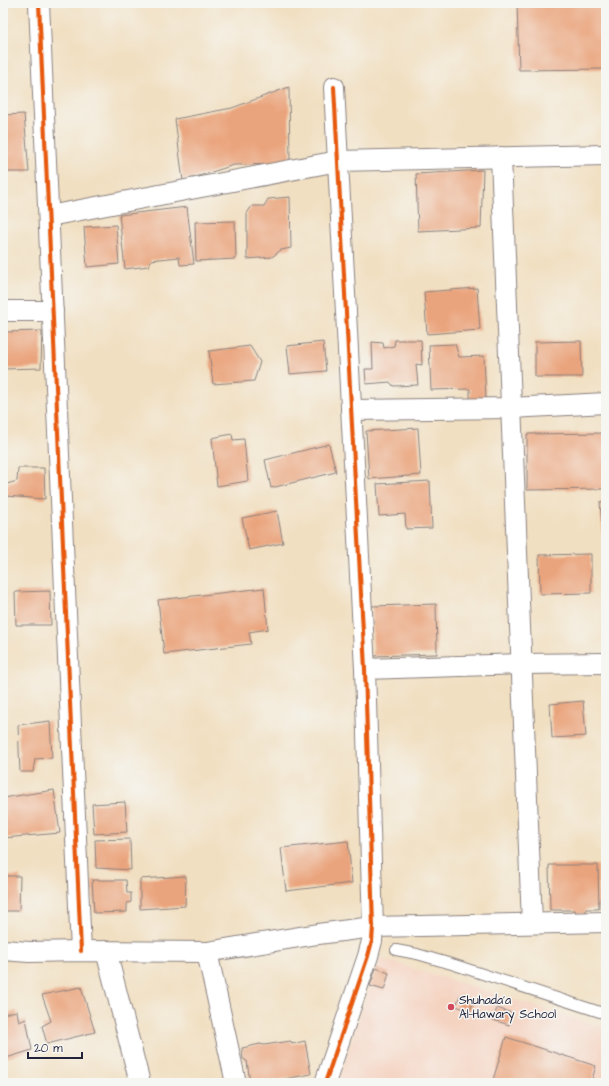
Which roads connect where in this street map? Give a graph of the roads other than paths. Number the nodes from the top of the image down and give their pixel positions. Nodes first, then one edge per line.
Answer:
1 (39, 3) edge
2 (45, 3) edge
3 (334, 87) dead end
4 (606, 154) edge
5 (501, 157) junction
6 (338, 162) junction
7 (49, 216) junction
8 (3, 311) edge
9 (53, 311) junction
10 (606, 404) edge
11 (511, 408) junction
12 (351, 410) junction
13 (606, 663) edge
14 (522, 664) junction
15 (365, 669) junction
16 (532, 922) junction
17 (606, 922) edge
18 (373, 927) junction
19 (3, 950) edge
20 (396, 950) dead end
21 (81, 951) junction
22 (106, 951) junction
23 (207, 952) junction
24 (606, 1014) edge
25 (140, 1083) edge
26 (236, 1083) edge
27 (325, 1083) edge

1 - 2 street
1 - 7 street
3 - 6 street
4 - 5 street
5 - 6 street
5 - 11 street
6 - 7 street
6 - 12 street
7 - 9 street
8 - 9 street
9 - 21 street
10 - 11 street
11 - 12 street
11 - 14 street
12 - 15 street
13 - 14 street
14 - 15 street
14 - 16 street
15 - 18 street
16 - 17 street
16 - 18 street
18 - 23 street
18 - 27 street
19 - 21 street
20 - 24 lane
21 - 22 street
22 - 23 street
22 - 25 street
23 - 26 street

